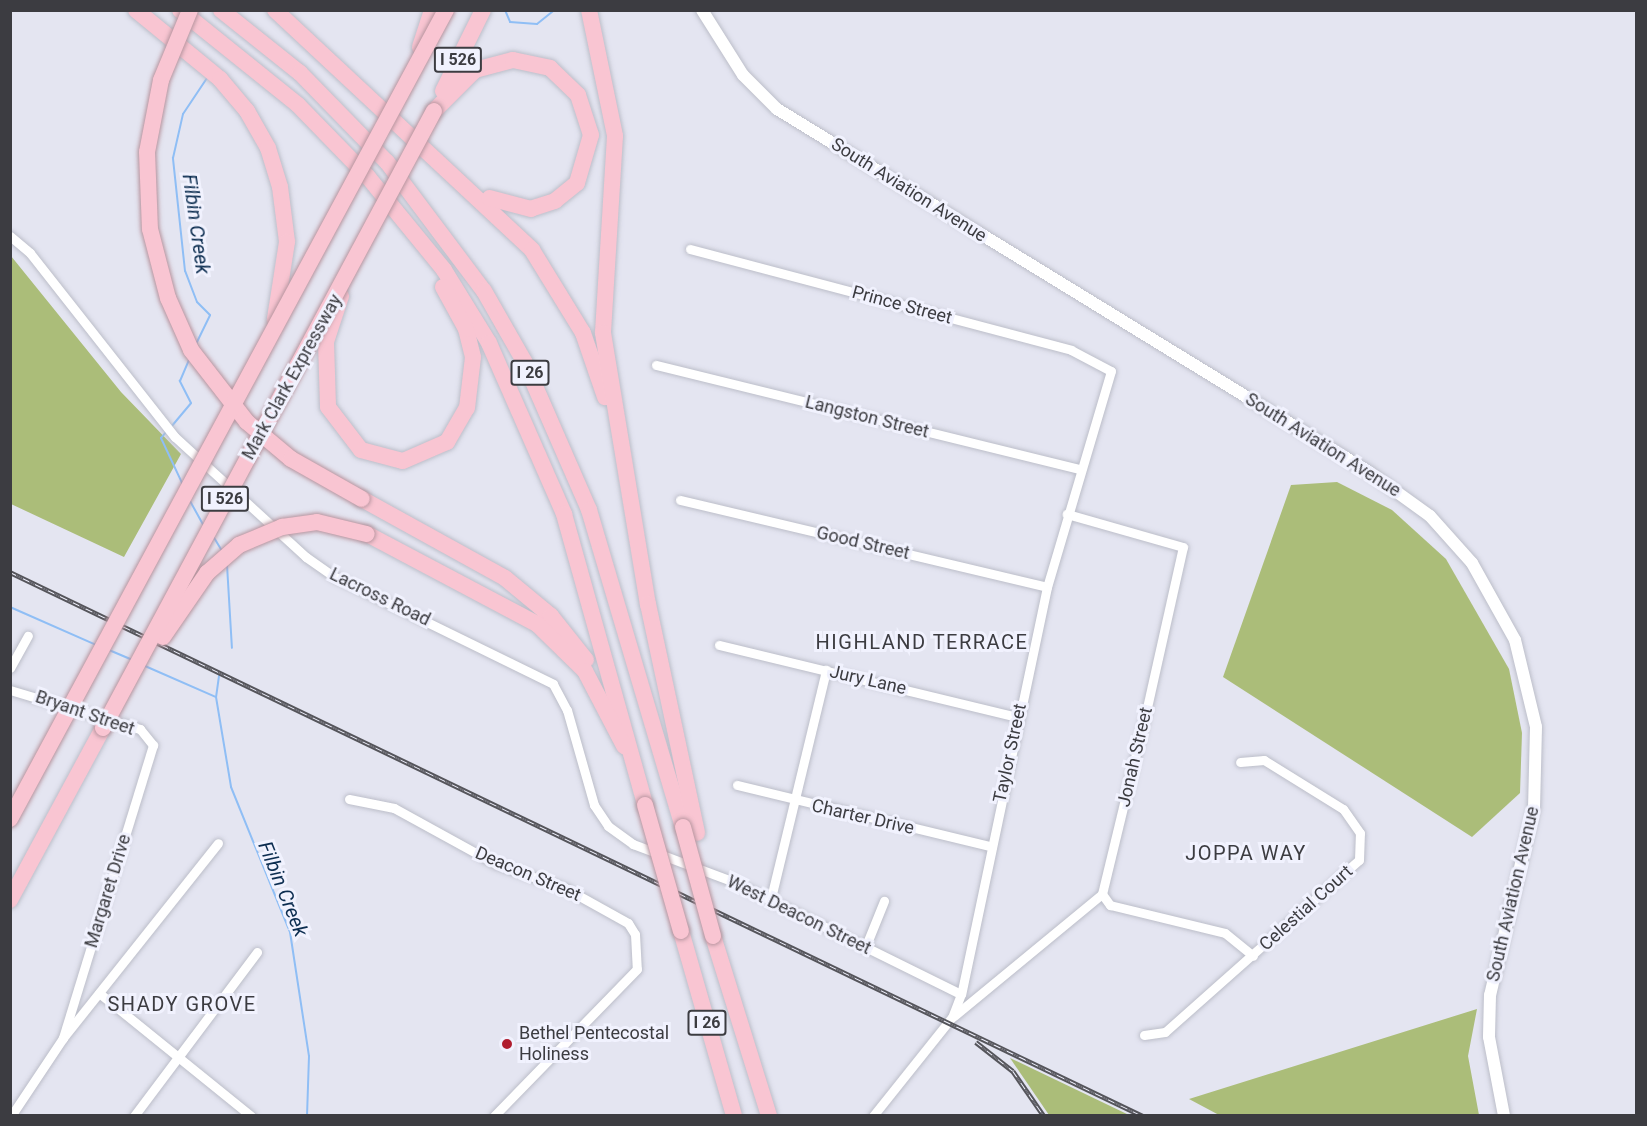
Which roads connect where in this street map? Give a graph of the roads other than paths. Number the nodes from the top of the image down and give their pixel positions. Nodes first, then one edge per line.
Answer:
1 (136, 10) edge
2 (180, 10) edge
3 (190, 10) edge
4 (221, 10) edge
5 (275, 10) edge
6 (293, 10) edge
7 (432, 10) edge
8 (446, 10) edge
9 (483, 10) edge
10 (589, 10) edge
11 (702, 10) edge
12 (320, 51) junction
13 (401, 95) junction
14 (434, 111) junction
15 (463, 181) junction
16 (408, 223) junction
17 (10, 236) edge
18 (690, 249) dead end
19 (350, 272) junction
20 (656, 365) dead end
21 (255, 367) junction
22 (1112, 371) joint
23 (1079, 469) junction
24 (629, 485) junction
25 (680, 500) dead end
26 (1067, 514) junction
27 (1047, 587) junction
28 (28, 636) dead end
29 (719, 645) dead end
30 (10, 668) edge
31 (826, 670) junction
32 (10, 690) edge
33 (1017, 717) junction
34 (103, 728) junction
35 (619, 735) junction
36 (153, 745) joint
37 (1240, 762) dead end
38 (634, 769) junction
39 (737, 785) dead end
40 (349, 799) dead end
41 (798, 801) junction
42 (10, 819) edge
43 (690, 830) junction
44 (218, 843) dead end
45 (633, 844) joint
46 (989, 846) junction
47 (1102, 894) junction
48 (12, 898) edge
49 (884, 901) dead end
50 (770, 902) junction
51 (865, 948) junction
52 (257, 952) dead end
53 (1253, 957) junction
54 (99, 993) junction
55 (961, 994) junction
56 (952, 1017) junction
57 (1144, 1035) dead end
58 (63, 1038) junction
59 (178, 1057) junction
60 (11, 1116) edge
61 (134, 1116) edge
62 (251, 1116) edge
63 (494, 1116) edge
64 (734, 1116) edge
65 (769, 1116) edge
66 (873, 1116) edge
67 (1504, 1116) edge

1 - 21 highway, bridge
2 - 16 highway, I 26
3 - 35 highway, bridge
4 - 43 highway, I 26
5 - 12 highway
6 - 12 highway
7 - 13 highway, bridge
8 - 13 highway, Mark Clark Expressway / I 526, bridge
9 - 14 highway, Mark Clark Expressway / I 526
10 - 24 highway
11 - 67 street, South Aviation Avenue
12 - 15 highway
13 - 21 highway, Mark Clark Expressway / I 526, bridge
14 - 15 highway
14 - 19 highway, Mark Clark Expressway / I 526, bridge
15 - 24 highway
16 - 19 highway
16 - 38 highway, I 26
17 - 45 street, Lacross Road
18 - 22 street, Prince Street
19 - 34 highway, Mark Clark Expressway / I 526, bridge
20 - 23 street, Langston Street
21 - 42 highway, Mark Clark Expressway / I 526, bridge
22 - 23 street, Taylor Street
23 - 26 street, Taylor Street
24 - 43 highway
25 - 27 street, Good Street
26 - 27 street, Taylor Street
26 - 47 street, Jonah Street
27 - 33 street, Taylor Street
28 - 30 street
29 - 31 street, Jury Lane
31 - 33 street, Jury Lane
31 - 41 street
32 - 36 street, Bryant Street
33 - 46 street, Taylor Street
34 - 35 highway, bridge
34 - 48 highway, Mark Clark Expressway / I 526
35 - 38 highway
36 - 58 street, Margaret Drive
37 - 53 street, Celestial Court
38 - 64 highway, I 26, bridge
39 - 41 street, Charter Drive
40 - 63 street, Deacon Street
41 - 46 street, Charter Drive
41 - 50 street
43 - 65 highway, I 26, bridge
44 - 54 street
45 - 50 street, West Deacon Street
46 - 55 street, Taylor Street
47 - 53 street
47 - 56 street
49 - 51 street
50 - 51 street, West Deacon Street
51 - 55 street, West Deacon Street
52 - 59 street
53 - 57 street, Celestial Court
54 - 58 street
54 - 59 street
55 - 56 street, Taylor Street
56 - 66 street, Taylor Street
58 - 60 street
59 - 61 street
59 - 62 street

